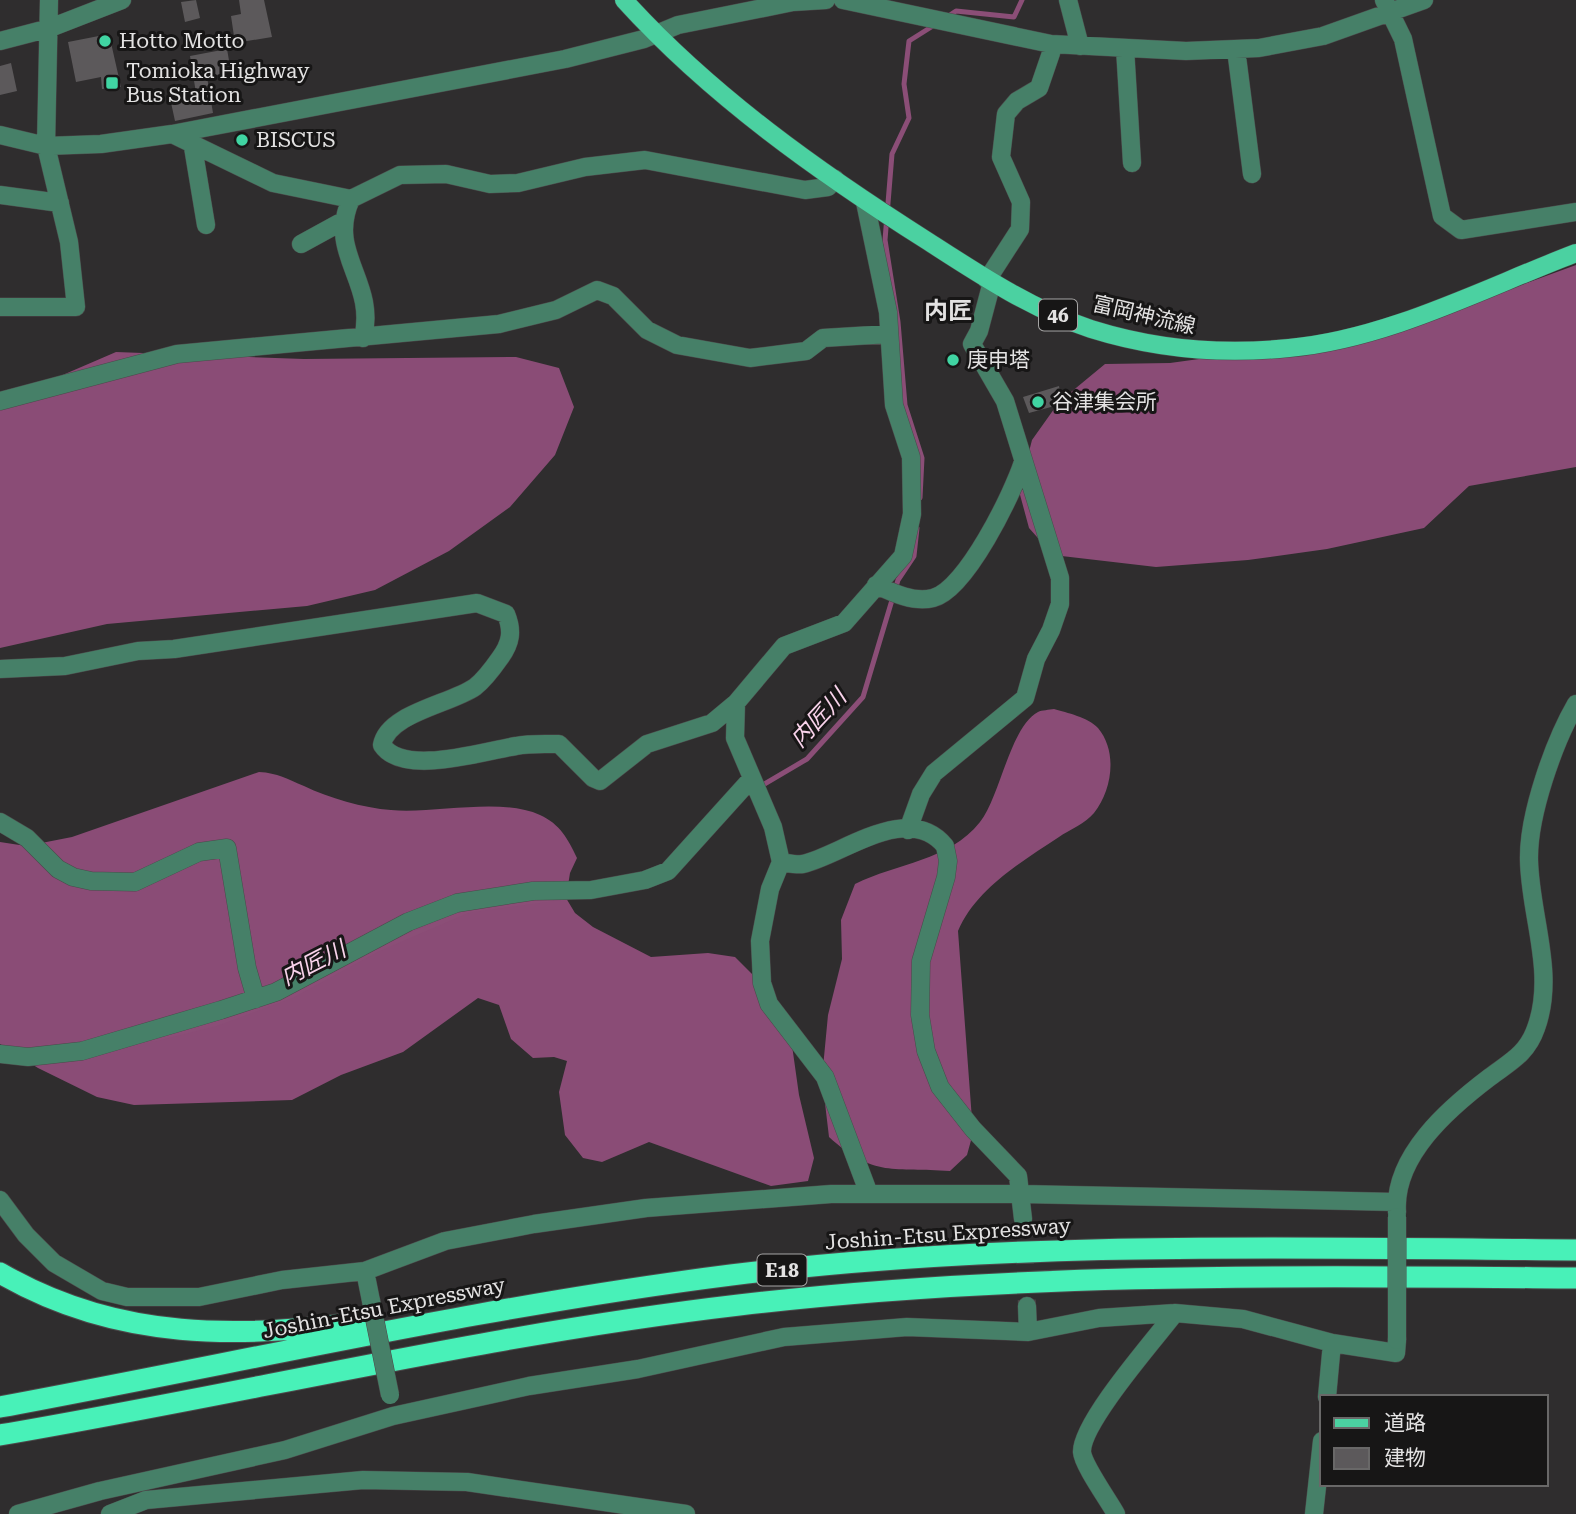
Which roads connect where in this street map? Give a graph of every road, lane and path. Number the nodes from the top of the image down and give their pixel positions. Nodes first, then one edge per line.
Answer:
1 (49, 0) edge
2 (122, 0) edge
3 (624, 0) edge
4 (826, 0) edge
5 (843, 0) edge
6 (1068, 0) edge
7 (1424, 0) edge
8 (1388, 7) edge
9 (50, 28) junction
10 (655, 34) junction
11 (0, 41) edge
12 (1051, 44) junction
13 (1080, 46) junction
14 (1125, 48) junction
15 (1236, 49) junction
16 (172, 134) junction
17 (0, 135) edge
18 (46, 146) junction
19 (193, 146) junction
20 (1132, 163) dead end
21 (1252, 174) dead end
22 (835, 179) junction
23 (0, 195) edge
24 (351, 199) junction
25 (865, 202) junction
26 (60, 203) junction
27 (1576, 212) edge
28 (343, 221) junction
29 (206, 225) dead end
30 (301, 244) dead end
31 (1576, 253) edge
32 (989, 281) junction
33 (0, 307) edge
34 (888, 334) junction
35 (363, 338) junction
36 (0, 401) edge
37 (1023, 462) junction
38 (876, 585) junction
39 (0, 669) edge
40 (736, 703) junction
41 (1576, 704) edge
42 (752, 779) junction
43 (0, 822) edge
44 (908, 831) junction
45 (781, 862) junction
46 (256, 999) junction
47 (0, 1054) edge
48 (869, 1194) junction
49 (1022, 1194) junction
50 (0, 1200) edge
51 (1396, 1209) junction
52 (1023, 1219) tunnel mouth
53 (1576, 1251) edge
54 (365, 1271) junction
55 (0, 1273) edge
56 (733, 1275) junction
57 (1576, 1278) edge
58 (1027, 1306) tunnel mouth
59 (1175, 1313) junction
60 (1028, 1332) junction
61 (1332, 1343) junction
62 (238, 1389) junction
63 (1327, 1395) edge
64 (0, 1407) edge
65 (393, 1416) junction
66 (0, 1435) edge
67 (0, 1448) edge
68 (1320, 1459) edge
69 (18, 1514) edge
70 (110, 1514) edge
71 (686, 1514) edge
72 (1116, 1514) edge
73 (1314, 1514) edge

1 - 9 street
2 - 9 street
3 - 10 main road, 富岡神流線 / 46
4 - 10 street
5 - 12 street
6 - 13 street
7 - 8 street
8 - 15 street
8 - 27 street
9 - 11 street
9 - 18 street
10 - 16 street
10 - 22 main road, 富岡神流線 / 46
12 - 13 street
12 - 32 street
13 - 14 street
14 - 15 street
14 - 20 street
15 - 21 street
16 - 18 street
16 - 19 street
17 - 18 street
18 - 26 street
19 - 24 street
19 - 29 street
22 - 24 street
22 - 25 main road, 富岡神流線 / 46
23 - 26 street
24 - 28 street
25 - 32 main road, 富岡神流線 / 46
25 - 34 street
26 - 33 street
28 - 30 street
28 - 35 street
31 - 32 main road, 富岡神流線 / 46
32 - 37 street
34 - 35 street
34 - 38 street
35 - 36 street
37 - 38 street
37 - 44 street
38 - 40 street
39 - 40 street
40 - 42 street
41 - 51 street
42 - 45 street
42 - 46 street
43 - 46 street
44 - 45 street
44 - 49 street
45 - 48 street
46 - 47 street
48 - 49 street
48 - 54 street
49 - 51 street
49 - 52 street
50 - 54 street
51 - 61 street, bridge
53 - 56 highway, Joshin-Etsu Expressway / E18
54 - 65 street, bridge
55 - 56 highway
56 - 64 highway, Joshin-Etsu Expressway / E18
57 - 62 highway, E18
58 - 60 street
59 - 60 street
59 - 61 street
59 - 72 street
60 - 65 street
61 - 63 street
62 - 66 highway, E18
62 - 67 highway
65 - 69 street
68 - 73 street
70 - 71 street

